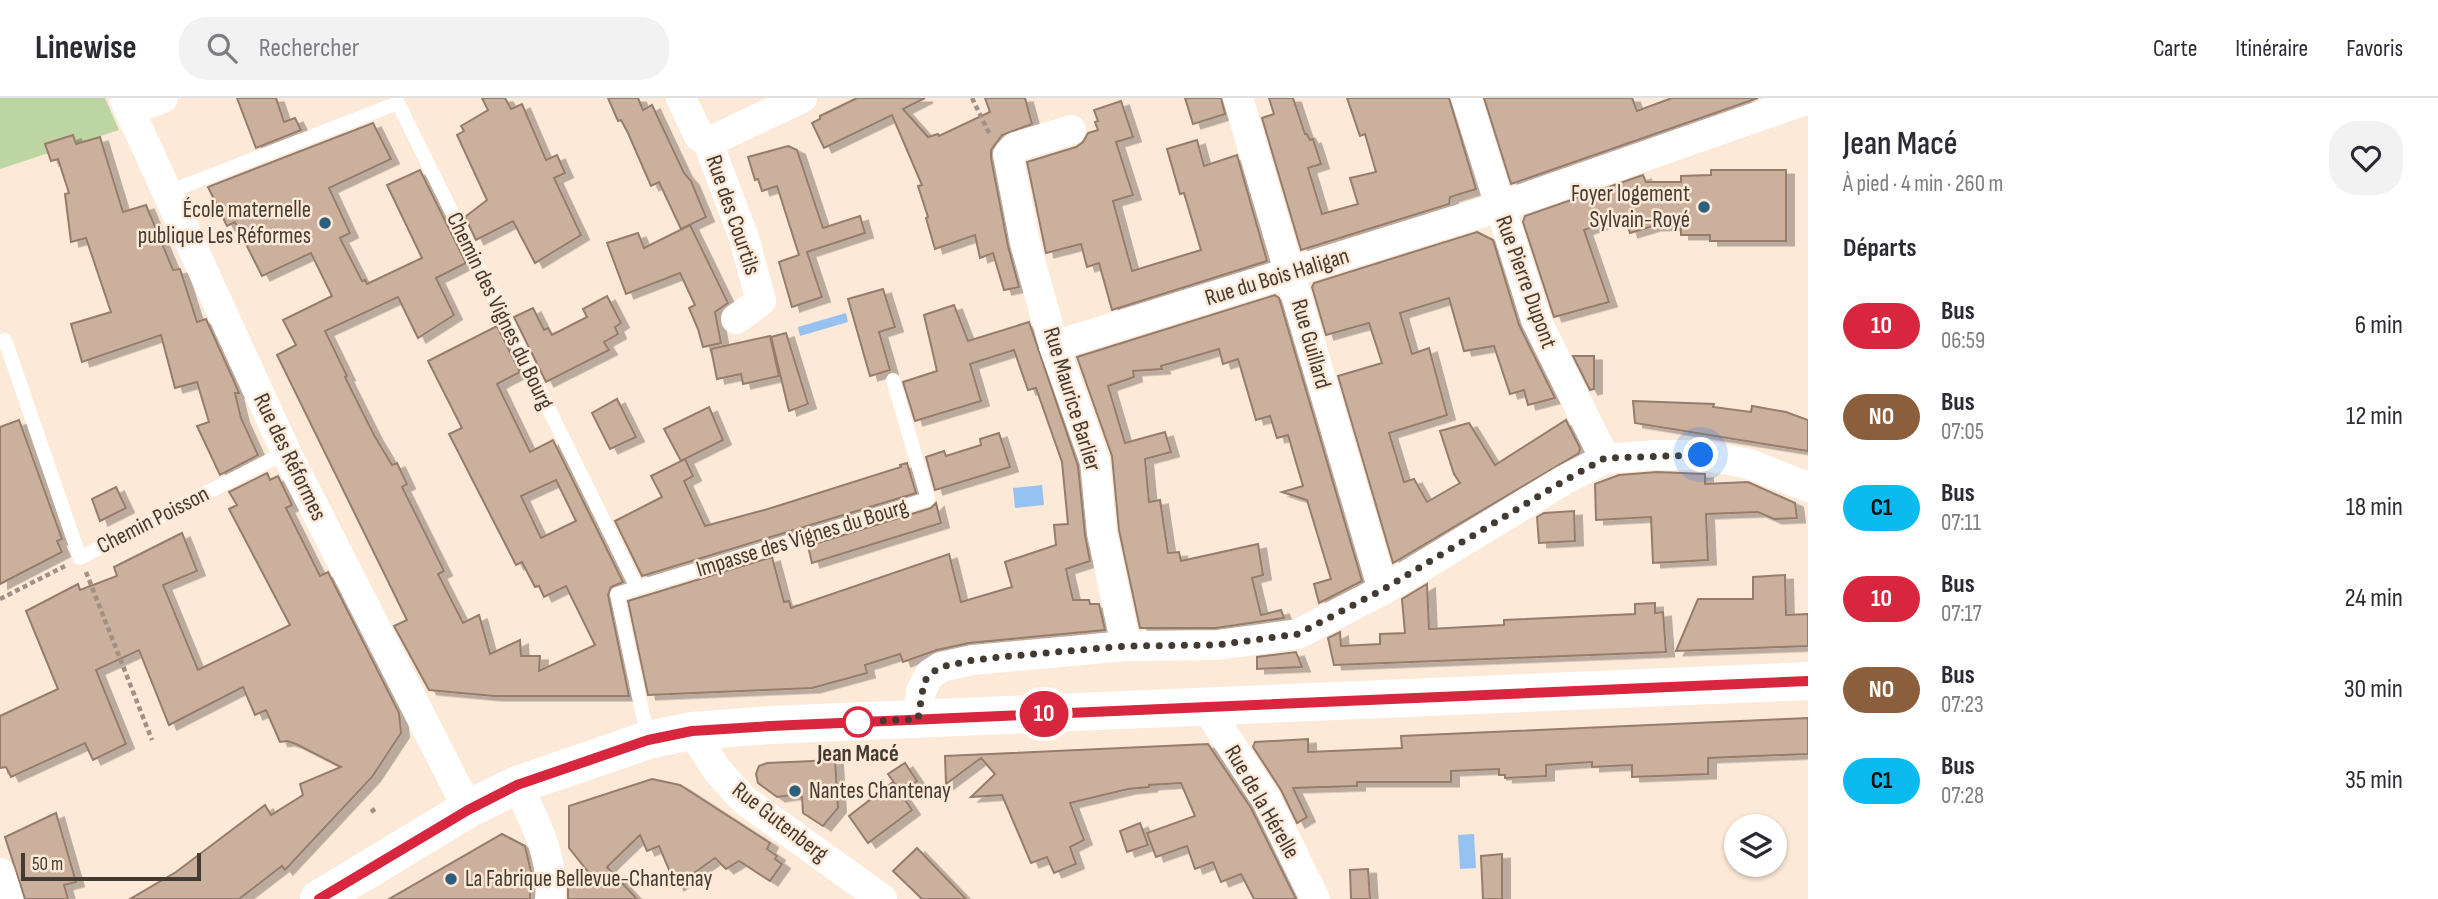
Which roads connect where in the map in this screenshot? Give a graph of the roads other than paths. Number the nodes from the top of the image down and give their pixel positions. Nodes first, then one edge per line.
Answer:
1 (163, 98) edge
2 (681, 98) edge
3 (802, 98) edge
4 (1238, 98) edge
5 (1466, 98) edge
6 (1808, 99) edge
7 (127, 104) edge
8 (1730, 111) edge
9 (1071, 130) dead end
10 (707, 140) junction
11 (166, 193) junction
12 (1499, 207) junction
13 (1290, 273) junction
14 (736, 319) dead end
15 (0, 342) edge
16 (1055, 346) junction
17 (893, 380) dead end
18 (286, 452) junction
19 (1605, 458) junction
20 (1808, 488) edge
21 (637, 588) junction
22 (1382, 590) junction
23 (1126, 646) junction
24 (1808, 681) edge
25 (1206, 707) junction
26 (918, 719) junction
27 (692, 731) junction
28 (648, 740) junction
29 (517, 785) junction
30 (468, 810) junction
31 (0, 873) edge
32 (8, 899) edge
33 (318, 899) edge
34 (550, 899) edge
35 (882, 899) edge
36 (1315, 899) edge

1 - 7 street
2 - 10 street, Rue des Courtils
3 - 10 street, Rue des Courtils
4 - 13 street, Rue Guillard
5 - 12 street, Rue Pierre Dupont
6 - 8 street, Rue du Bois Haligan
7 - 11 street, Rue des Réformes
8 - 12 street, Rue du Bois Haligan
9 - 16 street, Rue Maurice Barlier
10 - 14 street, Rue des Courtils
11 - 18 street, Rue des Réformes
11 - 21 lane, Chemin des Vignes du Bourg
12 - 13 street, Rue du Bois Haligan
12 - 19 street, Rue Pierre Dupont
13 - 16 street, Rue du Bois Haligan
13 - 22 street, Rue Guillard
15 - 18 lane, Chemin Poisson
16 - 23 street, Rue Maurice Barlier
17 - 21 lane, Impasse des Vignes du Bourg
18 - 30 street, Rue des Réformes
19 - 20 street
19 - 22 street
21 - 28 lane
22 - 23 street
23 - 26 street
24 - 25 main road
25 - 26 main road
25 - 36 street, Rue de la Hérelle
26 - 27 main road
27 - 28 main road
27 - 35 street, Rue Gutenberg
28 - 29 main road
29 - 30 main road
29 - 34 street
30 - 33 main road
31 - 32 street

